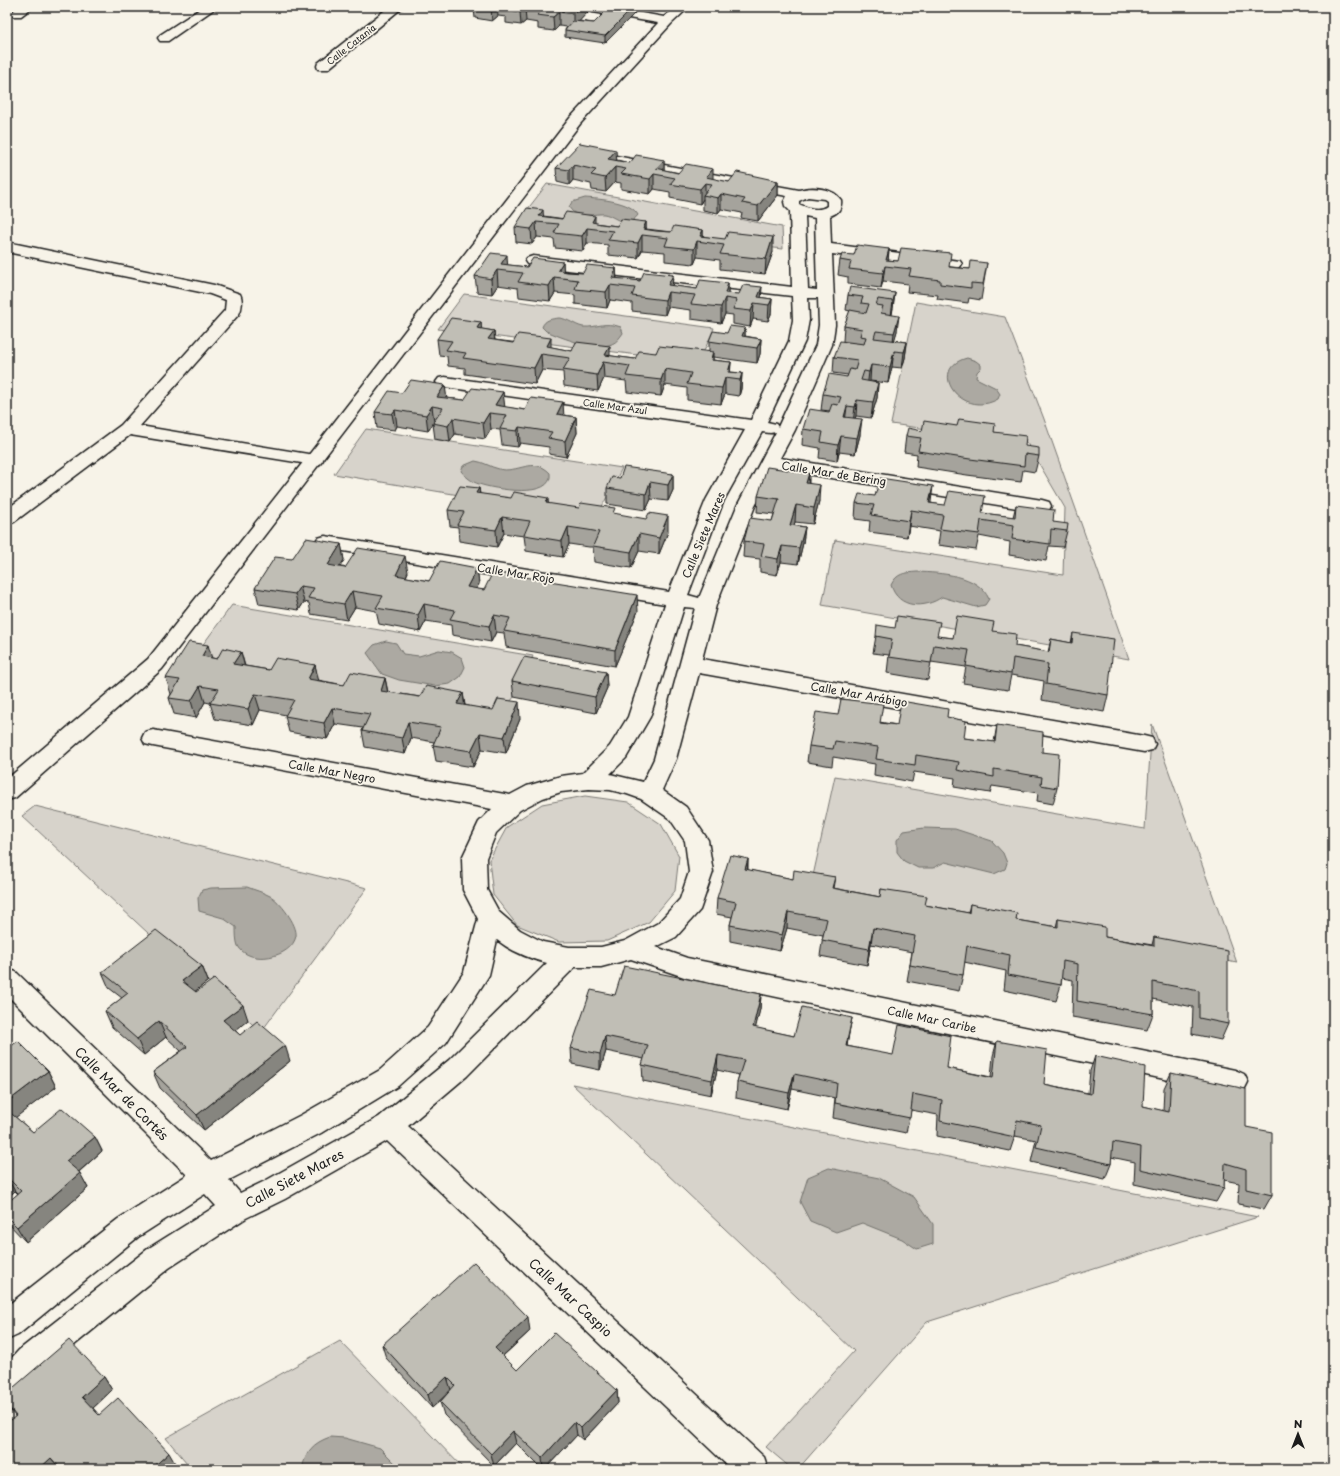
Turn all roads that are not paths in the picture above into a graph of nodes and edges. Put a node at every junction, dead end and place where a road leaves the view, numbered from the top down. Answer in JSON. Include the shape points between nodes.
{"nodes":[{"id":1,"x":211,"y":7,"type":"edge"},
{"id":2,"x":397,"y":7,"type":"edge"},
{"id":3,"x":587,"y":7,"type":"edge"},
{"id":4,"x":673,"y":11,"type":"edge"},
{"id":5,"x":164,"y":38,"type":"dead end"},
{"id":6,"x":323,"y":66,"type":"dead end"},
{"id":7,"x":589,"y":155,"type":"edge"},
{"id":8,"x":798,"y":202,"type":"junction"},
{"id":9,"x":822,"y":213,"type":"junction"},
{"id":10,"x":7,"y":247,"type":"edge"},
{"id":11,"x":823,"y":248,"type":"junction"},
{"id":12,"x":532,"y":261,"type":"edge"},
{"id":13,"x":954,"y":264,"type":"dead end"},
{"id":14,"x":799,"y":292,"type":"junction"},
{"id":15,"x":825,"y":296,"type":"junction"},
{"id":16,"x":445,"y":382,"type":"dead end"},
{"id":17,"x":757,"y":426,"type":"junction"},
{"id":18,"x":128,"y":429,"type":"junction"},
{"id":19,"x":786,"y":430,"type":"junction"},
{"id":20,"x":314,"y":460,"type":"junction"},
{"id":21,"x":768,"y":462,"type":"junction"},
{"id":22,"x":1042,"y":506,"type":"dead end"},
{"id":23,"x":7,"y":518,"type":"edge"},
{"id":24,"x":325,"y":542,"type":"edge"},
{"id":25,"x":676,"y":600,"type":"junction"},
{"id":26,"x":706,"y":605,"type":"junction"},
{"id":27,"x":691,"y":664,"type":"junction"},
{"id":28,"x":153,"y":738,"type":"dead end"},
{"id":29,"x":1144,"y":744,"type":"dead end"},
{"id":30,"x":589,"y":781,"type":"junction"},
{"id":31,"x":7,"y":792,"type":"edge"},
{"id":32,"x":649,"y":793,"type":"junction"},
{"id":33,"x":512,"y":804,"type":"junction"},
{"id":34,"x":490,"y":919,"type":"junction"},
{"id":35,"x":631,"y":949,"type":"junction"},
{"id":36,"x":569,"y":957,"type":"junction"},
{"id":37,"x":7,"y":979,"type":"edge"},
{"id":38,"x":1235,"y":1082,"type":"dead end"},
{"id":39,"x":389,"y":1126,"type":"junction"},
{"id":40,"x":208,"y":1177,"type":"junction"},
{"id":41,"x":236,"y":1209,"type":"junction"},
{"id":42,"x":7,"y":1325,"type":"edge"},
{"id":43,"x":7,"y":1385,"type":"edge"},
{"id":44,"x":752,"y":1468,"type":"edge"}],
"edges":[{"from":1,"to":5,"type":"street"},
{"from":2,"to":6,"type":"street","name":"Calle Catania"},
{"from":3,"to":4,"type":"street"},
{"from":4,"to":20,"type":"street","via":[[575,120]]},
{"from":7,"to":8,"type":"street"},
{"from":8,"to":9,"type":"street","via":[[812,214]]},
{"from":8,"to":9,"type":"street","via":[[808,192],[828,195],[835,204],[833,208]]},
{"from":8,"to":14,"type":"street","name":"Calle Siete Mares"},
{"from":9,"to":11,"type":"street"},
{"from":10,"to":18,"type":"street","via":[[214,290],[234,297],[234,311]]},
{"from":11,"to":13,"type":"street"},
{"from":11,"to":15,"type":"street"},
{"from":12,"to":14,"type":"street"},
{"from":14,"to":15,"type":"street"},
{"from":14,"to":17,"type":"street","name":"Calle Siete Mares","via":[[801,320],[797,341]]},
{"from":15,"to":19,"type":"street","via":[[824,345]]},
{"from":16,"to":17,"type":"street","name":"Calle Mar Azul"},
{"from":17,"to":19,"type":"street","name":"Calle Mar Azul"},
{"from":17,"to":25,"type":"street","name":"Calle Siete Mares","via":[[715,500]]},
{"from":18,"to":20,"type":"street"},
{"from":18,"to":23,"type":"street"},
{"from":19,"to":21,"type":"street"},
{"from":20,"to":31,"type":"street","via":[[155,664]]},
{"from":21,"to":22,"type":"street","name":"Calle Mar de Bering"},
{"from":21,"to":26,"type":"street","via":[[746,506]]},
{"from":24,"to":25,"type":"street","name":"Calle Mar Rojo"},
{"from":25,"to":26,"type":"street","name":"Calle Mar Rojo"},
{"from":25,"to":30,"type":"street","name":"Calle Siete Mares","via":[[639,717],[618,752]]},
{"from":26,"to":27,"type":"street"},
{"from":27,"to":29,"type":"street","name":"Calle Mar Arábigo"},
{"from":27,"to":32,"type":"street","via":[[665,759]]},
{"from":28,"to":33,"type":"street","name":"Calle Mar Negro"},
{"from":30,"to":32,"type":"street","via":[[630,786]]},
{"from":30,"to":33,"type":"street","via":[[561,784],[535,792]]},
{"from":32,"to":35,"type":"street","via":[[678,813],[696,840],[701,872],[691,903],[672,925]]},
{"from":33,"to":34,"type":"street","via":[[487,828],[474,858],[475,890]]},
{"from":34,"to":36,"type":"street","via":[[511,937],[538,951]]},
{"from":34,"to":40,"type":"street","via":[[476,975],[437,1035],[389,1078],[311,1124]]},
{"from":35,"to":36,"type":"street","via":[[601,957]]},
{"from":35,"to":38,"type":"street","name":"Calle Mar Caribe","via":[[687,968]]},
{"from":36,"to":39,"type":"street","name":"Calle Siete Mares","via":[[458,1068]]},
{"from":37,"to":40,"type":"street","name":"Calle Mar de Cortés"},
{"from":39,"to":41,"type":"street","name":"Calle Siete Mares"},
{"from":39,"to":44,"type":"street","name":"Calle Mar Caspio"},
{"from":40,"to":41,"type":"street","name":"Calle Mar de Cortés"},
{"from":40,"to":42,"type":"street","via":[[128,1228]]},
{"from":41,"to":43,"type":"street","name":"Calle Siete Mares","via":[[159,1258],[30,1361]]}]}
